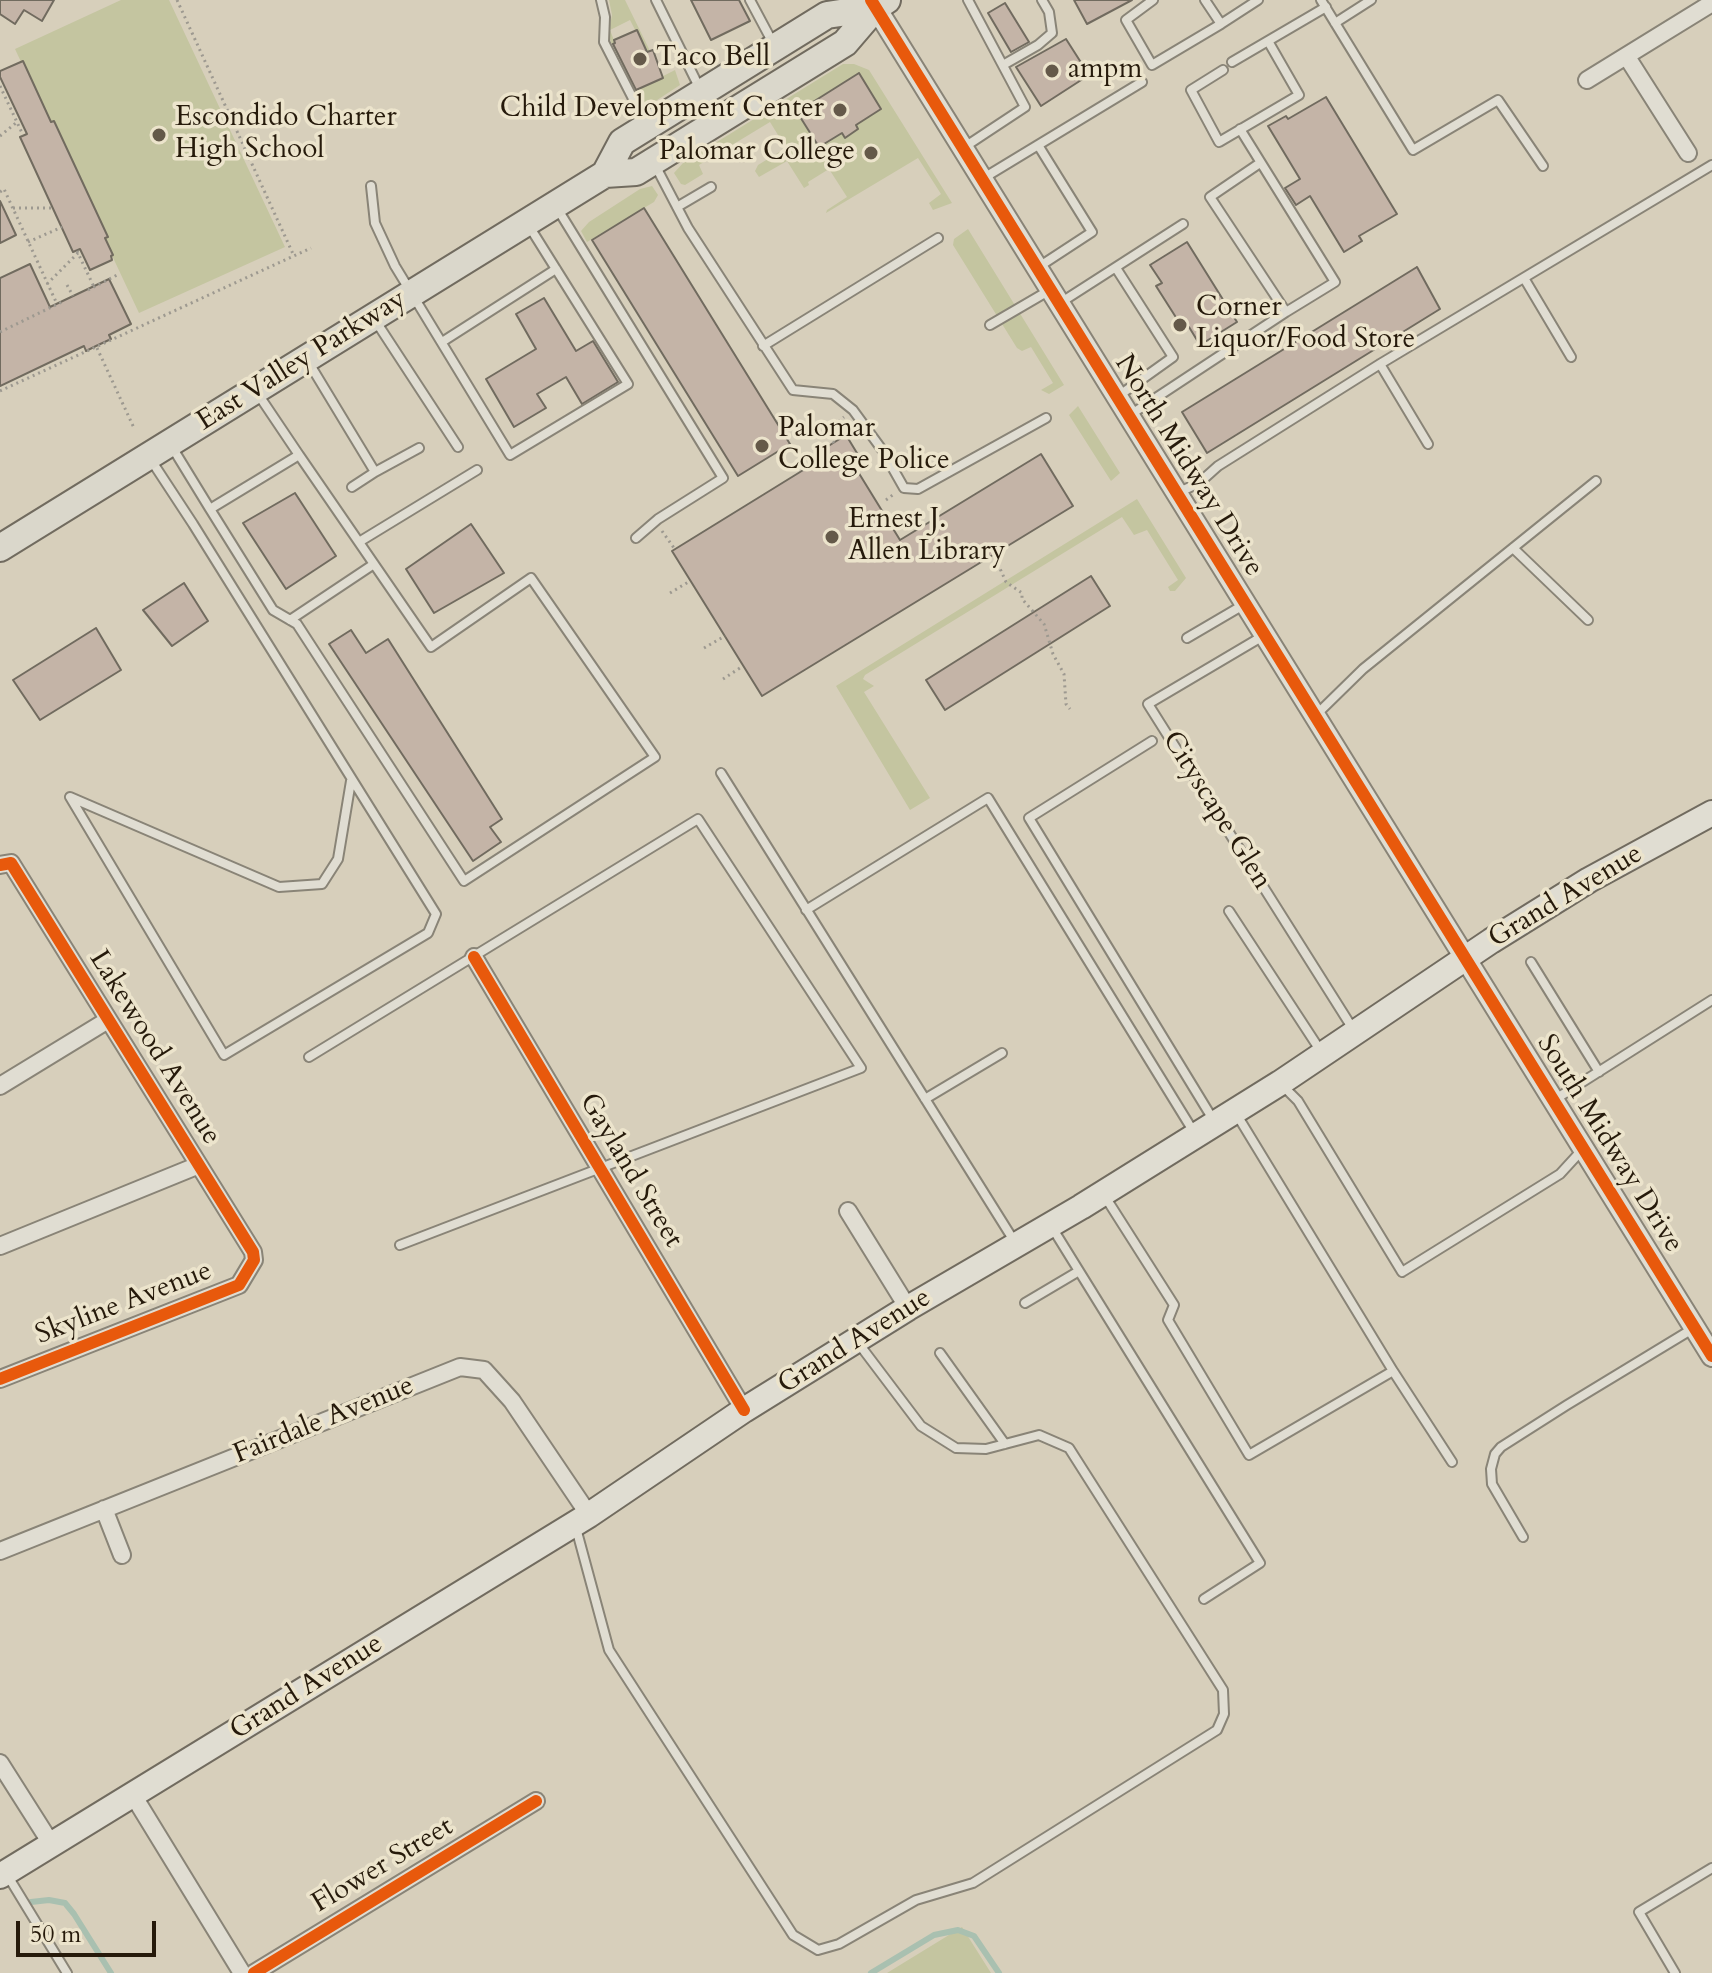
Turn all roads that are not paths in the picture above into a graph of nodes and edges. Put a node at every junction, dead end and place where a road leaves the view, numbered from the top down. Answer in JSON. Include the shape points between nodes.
{"nodes":[{"id":1,"x":601,"y":0,"type":"edge"},
{"id":2,"x":656,"y":0,"type":"edge"},
{"id":3,"x":750,"y":0,"type":"edge"},
{"id":4,"x":968,"y":0,"type":"edge"},
{"id":5,"x":1042,"y":0,"type":"edge"},
{"id":6,"x":1153,"y":0,"type":"edge"},
{"id":7,"x":1205,"y":0,"type":"edge"},
{"id":8,"x":1258,"y":0,"type":"edge"},
{"id":9,"x":1371,"y":0,"type":"edge"},
{"id":10,"x":877,"y":3,"type":"edge"},
{"id":11,"x":1712,"y":3,"type":"edge"},
{"id":12,"x":1324,"y":4,"type":"edge"},
{"id":13,"x":1335,"y":23,"type":"junction"},
{"id":14,"x":1221,"y":24,"type":"junction"},
{"id":15,"x":1268,"y":41,"type":"junction"},
{"id":16,"x":776,"y":47,"type":"junction"},
{"id":17,"x":1627,"y":57,"type":"junction"},
{"id":18,"x":1232,"y":62,"type":"dead end"},
{"id":19,"x":1003,"y":65,"type":"junction"},
{"id":20,"x":1223,"y":70,"type":"dead end"},
{"id":21,"x":1587,"y":80,"type":"dead end"},
{"id":22,"x":1142,"y":82,"type":"dead end"},
{"id":23,"x":701,"y":93,"type":"junction"},
{"id":24,"x":647,"y":126,"type":"junction"},
{"id":25,"x":1240,"y":129,"type":"junction"},
{"id":26,"x":1038,"y":145,"type":"junction"},
{"id":27,"x":962,"y":148,"type":"junction"},
{"id":28,"x":1688,"y":153,"type":"dead end"},
{"id":29,"x":653,"y":162,"type":"junction"},
{"id":30,"x":1260,"y":163,"type":"junction"},
{"id":31,"x":1712,"y":165,"type":"edge"},
{"id":32,"x":1543,"y":166,"type":"dead end"},
{"id":33,"x":605,"y":174,"type":"junction"},
{"id":34,"x":981,"y":179,"type":"junction"},
{"id":35,"x":371,"y":186,"type":"dead end"},
{"id":36,"x":711,"y":187,"type":"dead end"},
{"id":37,"x":555,"y":204,"type":"junction"},
{"id":38,"x":677,"y":207,"type":"junction"},
{"id":39,"x":526,"y":222,"type":"junction"},
{"id":40,"x":1183,"y":224,"type":"dead end"},
{"id":41,"x":938,"y":238,"type":"dead end"},
{"id":42,"x":1037,"y":268,"type":"junction"},
{"id":43,"x":1116,"y":268,"type":"junction"},
{"id":44,"x":556,"y":269,"type":"junction"},
{"id":45,"x":1524,"y":278,"type":"junction"},
{"id":46,"x":411,"y":294,"type":"junction"},
{"id":47,"x":1055,"y":297,"type":"junction"},
{"id":48,"x":1286,"y":312,"type":"junction"},
{"id":49,"x":373,"y":317,"type":"junction"},
{"id":50,"x":990,"y":325,"type":"dead end"},
{"id":51,"x":442,"y":342,"type":"junction"},
{"id":52,"x":763,"y":346,"type":"junction"},
{"id":53,"x":1571,"y":357,"type":"dead end"},
{"id":54,"x":306,"y":359,"type":"junction"},
{"id":55,"x":1380,"y":364,"type":"junction"},
{"id":56,"x":255,"y":390,"type":"junction"},
{"id":57,"x":1117,"y":397,"type":"junction"},
{"id":58,"x":1129,"y":416,"type":"junction"},
{"id":59,"x":1046,"y":418,"type":"dead end"},
{"id":60,"x":1428,"y":444,"type":"dead end"},
{"id":61,"x":458,"y":447,"type":"dead end"},
{"id":62,"x":419,"y":448,"type":"dead end"},
{"id":63,"x":158,"y":450,"type":"junction"},
{"id":64,"x":299,"y":455,"type":"junction"},
{"id":65,"x":477,"y":470,"type":"dead end"},
{"id":66,"x":375,"y":472,"type":"junction"},
{"id":67,"x":1596,"y":481,"type":"dead end"},
{"id":68,"x":352,"y":487,"type":"dead end"},
{"id":69,"x":1176,"y":494,"type":"junction"},
{"id":70,"x":210,"y":509,"type":"junction"},
{"id":71,"x":636,"y":538,"type":"dead end"},
{"id":72,"x":359,"y":542,"type":"junction"},
{"id":73,"x":0,"y":548,"type":"edge"},
{"id":74,"x":1513,"y":548,"type":"junction"},
{"id":75,"x":374,"y":564,"type":"junction"},
{"id":76,"x":1246,"y":604,"type":"junction"},
{"id":77,"x":290,"y":620,"type":"junction"},
{"id":78,"x":1588,"y":620,"type":"dead end"},
{"id":79,"x":1265,"y":635,"type":"junction"},
{"id":80,"x":1187,"y":638,"type":"dead end"},
{"id":81,"x":1315,"y":715,"type":"junction"},
{"id":82,"x":1152,"y":741,"type":"dead end"},
{"id":83,"x":721,"y":773,"type":"dead end"},
{"id":84,"x":351,"y":781,"type":"junction"},
{"id":85,"x":1712,"y":813,"type":"edge"},
{"id":86,"x":5,"y":864,"type":"edge"},
{"id":87,"x":806,"y":910,"type":"junction"},
{"id":88,"x":1229,"y":911,"type":"dead end"},
{"id":89,"x":1466,"y":956,"type":"junction"},
{"id":90,"x":474,"y":957,"type":"junction"},
{"id":91,"x":1531,"y":962,"type":"dead end"},
{"id":92,"x":1712,"y":1000,"type":"edge"},
{"id":93,"x":108,"y":1020,"type":"junction"},
{"id":94,"x":1356,"y":1033,"type":"junction"},
{"id":95,"x":1002,"y":1053,"type":"dead end"},
{"id":96,"x":1322,"y":1054,"type":"junction"},
{"id":97,"x":309,"y":1057,"type":"dead end"},
{"id":98,"x":1599,"y":1072,"type":"junction"},
{"id":99,"x":1280,"y":1083,"type":"junction"},
{"id":100,"x":0,"y":1086,"type":"edge"},
{"id":101,"x":925,"y":1099,"type":"junction"},
{"id":102,"x":1553,"y":1101,"type":"junction"},
{"id":103,"x":1215,"y":1123,"type":"junction"},
{"id":104,"x":1583,"y":1149,"type":"junction"},
{"id":105,"x":199,"y":1165,"type":"junction"},
{"id":106,"x":602,"y":1168,"type":"junction"},
{"id":107,"x":1102,"y":1192,"type":"junction"},
{"id":108,"x":848,"y":1211,"type":"dead end"},
{"id":109,"x":1050,"y":1225,"type":"junction"},
{"id":110,"x":400,"y":1245,"type":"dead end"},
{"id":111,"x":1016,"y":1245,"type":"junction"},
{"id":112,"x":0,"y":1246,"type":"edge"},
{"id":113,"x":254,"y":1260,"type":"joint"},
{"id":114,"x":1079,"y":1271,"type":"junction"},
{"id":115,"x":1025,"y":1303,"type":"dead end"},
{"id":116,"x":908,"y":1308,"type":"junction"},
{"id":117,"x":1694,"y":1328,"type":"junction"},
{"id":118,"x":857,"y":1341,"type":"junction"},
{"id":119,"x":940,"y":1353,"type":"dead end"},
{"id":120,"x":1712,"y":1356,"type":"edge"},
{"id":121,"x":1393,"y":1371,"type":"junction"},
{"id":122,"x":0,"y":1379,"type":"edge"},
{"id":123,"x":744,"y":1410,"type":"junction"},
{"id":124,"x":1005,"y":1444,"type":"junction"},
{"id":125,"x":1452,"y":1462,"type":"dead end"},
{"id":126,"x":104,"y":1509,"type":"junction"},
{"id":127,"x":582,"y":1519,"type":"junction"},
{"id":128,"x":1523,"y":1537,"type":"dead end"},
{"id":129,"x":0,"y":1551,"type":"edge"},
{"id":130,"x":122,"y":1555,"type":"dead end"},
{"id":131,"x":1204,"y":1599,"type":"dead end"},
{"id":132,"x":0,"y":1763,"type":"edge"},
{"id":133,"x":133,"y":1795,"type":"junction"},
{"id":134,"x":536,"y":1801,"type":"dead end"},
{"id":135,"x":52,"y":1845,"type":"junction"},
{"id":136,"x":1712,"y":1868,"type":"edge"},
{"id":137,"x":3,"y":1874,"type":"edge"},
{"id":138,"x":67,"y":1973,"type":"edge"},
{"id":139,"x":242,"y":1973,"type":"edge"},
{"id":140,"x":254,"y":1973,"type":"edge"},
{"id":141,"x":1675,"y":1973,"type":"edge"}],
"edges":[{"from":1,"to":24,"type":"lane","via":[[604,42]]},
{"from":2,"to":23,"type":"lane"},
{"from":3,"to":16,"type":"lane"},
{"from":4,"to":19,"type":"lane"},
{"from":5,"to":19,"type":"lane","via":[[1052,33]]},
{"from":6,"to":14,"type":"lane","via":[[1126,20],[1152,65]]},
{"from":7,"to":14,"type":"lane"},
{"from":8,"to":14,"type":"lane"},
{"from":9,"to":13,"type":"lane"},
{"from":10,"to":16,"type":"main road","name":"East Valley Parkway","via":[[827,15]]},
{"from":10,"to":27,"type":"street","name":"North Midway Drive"},
{"from":10,"to":29,"type":"main road","name":"East Valley Parkway","via":[[845,43]]},
{"from":11,"to":17,"type":"street"},
{"from":12,"to":13,"type":"lane"},
{"from":12,"to":15,"type":"lane"},
{"from":13,"to":32,"type":"lane","via":[[1413,150],[1498,100]]},
{"from":15,"to":18,"type":"lane"},
{"from":15,"to":25,"type":"lane","via":[[1299,95]]},
{"from":16,"to":23,"type":"main road","name":"East Valley Parkway"},
{"from":17,"to":21,"type":"street"},
{"from":17,"to":28,"type":"street"},
{"from":19,"to":27,"type":"lane","via":[[1025,107]]},
{"from":20,"to":25,"type":"lane","via":[[1191,90],[1219,142]]},
{"from":22,"to":26,"type":"lane"},
{"from":23,"to":24,"type":"main road","name":"East Valley Parkway"},
{"from":24,"to":33,"type":"main road","name":"East Valley Parkway","via":[[622,142]]},
{"from":25,"to":30,"type":"lane"},
{"from":26,"to":34,"type":"lane"},
{"from":26,"to":42,"type":"lane","via":[[1092,232]]},
{"from":27,"to":34,"type":"street","name":"North Midway Drive"},
{"from":29,"to":33,"type":"main road","name":"East Valley Parkway","via":[[636,172]]},
{"from":29,"to":38,"type":"lane"},
{"from":30,"to":48,"type":"lane","via":[[1335,282]]},
{"from":30,"to":48,"type":"lane","via":[[1210,197]]},
{"from":31,"to":45,"type":"lane"},
{"from":33,"to":37,"type":"main road","name":"East Valley Parkway"},
{"from":34,"to":42,"type":"street","name":"North Midway Drive"},
{"from":35,"to":46,"type":"lane","via":[[375,223]]},
{"from":36,"to":38,"type":"lane"},
{"from":37,"to":39,"type":"main road","name":"East Valley Parkway"},
{"from":37,"to":71,"type":"lane","via":[[723,478]]},
{"from":38,"to":52,"type":"lane"},
{"from":39,"to":44,"type":"lane"},
{"from":39,"to":46,"type":"main road","name":"East Valley Parkway"},
{"from":40,"to":43,"type":"lane"},
{"from":41,"to":52,"type":"lane"},
{"from":42,"to":47,"type":"street","name":"North Midway Drive"},
{"from":43,"to":47,"type":"lane"},
{"from":43,"to":57,"type":"lane","via":[[1173,357]]},
{"from":44,"to":51,"type":"lane"},
{"from":44,"to":51,"type":"lane","via":[[628,384],[510,455]]},
{"from":45,"to":53,"type":"lane"},
{"from":45,"to":55,"type":"lane"},
{"from":46,"to":49,"type":"main road","name":"East Valley Parkway"},
{"from":46,"to":51,"type":"lane"},
{"from":47,"to":50,"type":"lane"},
{"from":47,"to":57,"type":"street","name":"North Midway Drive"},
{"from":48,"to":58,"type":"lane"},
{"from":49,"to":54,"type":"main road","name":"East Valley Parkway"},
{"from":49,"to":61,"type":"lane"},
{"from":52,"to":59,"type":"lane","via":[[793,390],[833,394],[853,410],[904,488],[918,489]]},
{"from":54,"to":56,"type":"main road","name":"East Valley Parkway"},
{"from":54,"to":66,"type":"lane"},
{"from":55,"to":60,"type":"lane"},
{"from":55,"to":69,"type":"lane"},
{"from":56,"to":63,"type":"main road","name":"East Valley Parkway"},
{"from":56,"to":64,"type":"lane"},
{"from":57,"to":58,"type":"street","name":"North Midway Drive"},
{"from":58,"to":69,"type":"street","name":"North Midway Drive"},
{"from":62,"to":66,"type":"lane"},
{"from":63,"to":70,"type":"lane"},
{"from":63,"to":73,"type":"main road","name":"East Valley Parkway"},
{"from":63,"to":84,"type":"lane","via":[[193,524]]},
{"from":64,"to":70,"type":"lane"},
{"from":64,"to":72,"type":"lane"},
{"from":65,"to":72,"type":"lane"},
{"from":66,"to":68,"type":"lane"},
{"from":67,"to":74,"type":"lane"},
{"from":69,"to":76,"type":"street","name":"North Midway Drive"},
{"from":70,"to":77,"type":"lane","via":[[273,610]]},
{"from":72,"to":75,"type":"lane"},
{"from":74,"to":78,"type":"lane"},
{"from":74,"to":81,"type":"lane","via":[[1363,669]]},
{"from":75,"to":77,"type":"lane"},
{"from":75,"to":77,"type":"lane","via":[[431,647],[531,578],[655,757],[464,881]]},
{"from":76,"to":79,"type":"street","name":"North Midway Drive"},
{"from":76,"to":80,"type":"lane"},
{"from":79,"to":81,"type":"street","name":"North Midway Drive"},
{"from":79,"to":94,"type":"lane","name":"Cityscape Glen","via":[[1148,704]]},
{"from":81,"to":89,"type":"street","name":"North Midway Drive"},
{"from":82,"to":103,"type":"lane","via":[[1029,818]]},
{"from":83,"to":87,"type":"lane"},
{"from":84,"to":84,"type":"lane","via":[[436,914],[428,933],[224,1055],[70,797],[279,887],[322,884],[338,859]]},
{"from":85,"to":89,"type":"main road","name":"Grand Avenue"},
{"from":86,"to":93,"type":"street","name":"Lakewood Avenue"},
{"from":87,"to":101,"type":"lane"},
{"from":87,"to":103,"type":"lane","via":[[988,798]]},
{"from":88,"to":96,"type":"lane"},
{"from":89,"to":94,"type":"main road","name":"Grand Avenue"},
{"from":89,"to":102,"type":"street","name":"South Midway Drive"},
{"from":90,"to":97,"type":"lane"},
{"from":90,"to":106,"type":"street","name":"Gayland Street"},
{"from":90,"to":106,"type":"lane","via":[[698,819],[861,1068]]},
{"from":91,"to":98,"type":"lane"},
{"from":92,"to":98,"type":"lane"},
{"from":93,"to":100,"type":"street"},
{"from":93,"to":105,"type":"street","name":"Lakewood Avenue"},
{"from":94,"to":96,"type":"main road","name":"Grand Avenue"},
{"from":95,"to":101,"type":"lane"},
{"from":96,"to":99,"type":"main road","name":"Grand Avenue"},
{"from":98,"to":102,"type":"lane"},
{"from":99,"to":103,"type":"main road","name":"Grand Avenue"},
{"from":99,"to":104,"type":"lane","via":[[1298,1101],[1402,1272],[1560,1174]]},
{"from":101,"to":111,"type":"lane"},
{"from":102,"to":104,"type":"street","name":"South Midway Drive"},
{"from":103,"to":107,"type":"main road","name":"Grand Avenue"},
{"from":103,"to":121,"type":"lane"},
{"from":104,"to":117,"type":"street","name":"South Midway Drive"},
{"from":105,"to":112,"type":"street"},
{"from":105,"to":113,"type":"street","name":"Lakewood Avenue"},
{"from":106,"to":110,"type":"lane"},
{"from":106,"to":123,"type":"street","name":"Gayland Street"},
{"from":107,"to":109,"type":"main road","name":"Grand Avenue"},
{"from":107,"to":121,"type":"lane","via":[[1174,1305],[1168,1320],[1249,1455]]},
{"from":108,"to":116,"type":"street"},
{"from":109,"to":111,"type":"main road","name":"Grand Avenue"},
{"from":109,"to":114,"type":"lane"},
{"from":111,"to":116,"type":"main road","name":"Grand Avenue"},
{"from":113,"to":122,"type":"street","name":"Skyline Avenue","via":[[239,1285]]},
{"from":114,"to":115,"type":"lane"},
{"from":114,"to":131,"type":"lane","via":[[1260,1563]]},
{"from":116,"to":118,"type":"main road","name":"Grand Avenue"},
{"from":117,"to":120,"type":"street","name":"South Midway Drive"},
{"from":117,"to":128,"type":"lane","via":[[1495,1454],[1492,1484]]},
{"from":118,"to":123,"type":"main road","name":"Grand Avenue"},
{"from":118,"to":124,"type":"lane","via":[[921,1426],[956,1448]]},
{"from":119,"to":124,"type":"lane"},
{"from":121,"to":125,"type":"lane"},
{"from":123,"to":127,"type":"main road","name":"Grand Avenue"},
{"from":124,"to":127,"type":"lane","via":[[1039,1435],[1069,1448],[1223,1690],[1224,1714],[1217,1730],[973,1883],[916,1900],[839,1944],[818,1950],[793,1935],[609,1650]]},
{"from":126,"to":127,"type":"street","name":"Fairdale Avenue","via":[[460,1367],[484,1370],[512,1401]]},
{"from":126,"to":129,"type":"street","name":"Fairdale Avenue"},
{"from":126,"to":130,"type":"street"},
{"from":127,"to":133,"type":"main road","name":"Grand Avenue"},
{"from":132,"to":135,"type":"street"},
{"from":133,"to":135,"type":"main road","name":"Grand Avenue"},
{"from":133,"to":139,"type":"street"},
{"from":134,"to":140,"type":"street","name":"Flower Street"},
{"from":135,"to":137,"type":"main road","name":"Grand Avenue"},
{"from":136,"to":141,"type":"lane","via":[[1639,1912]]},
{"from":137,"to":138,"type":"lane"}]}
